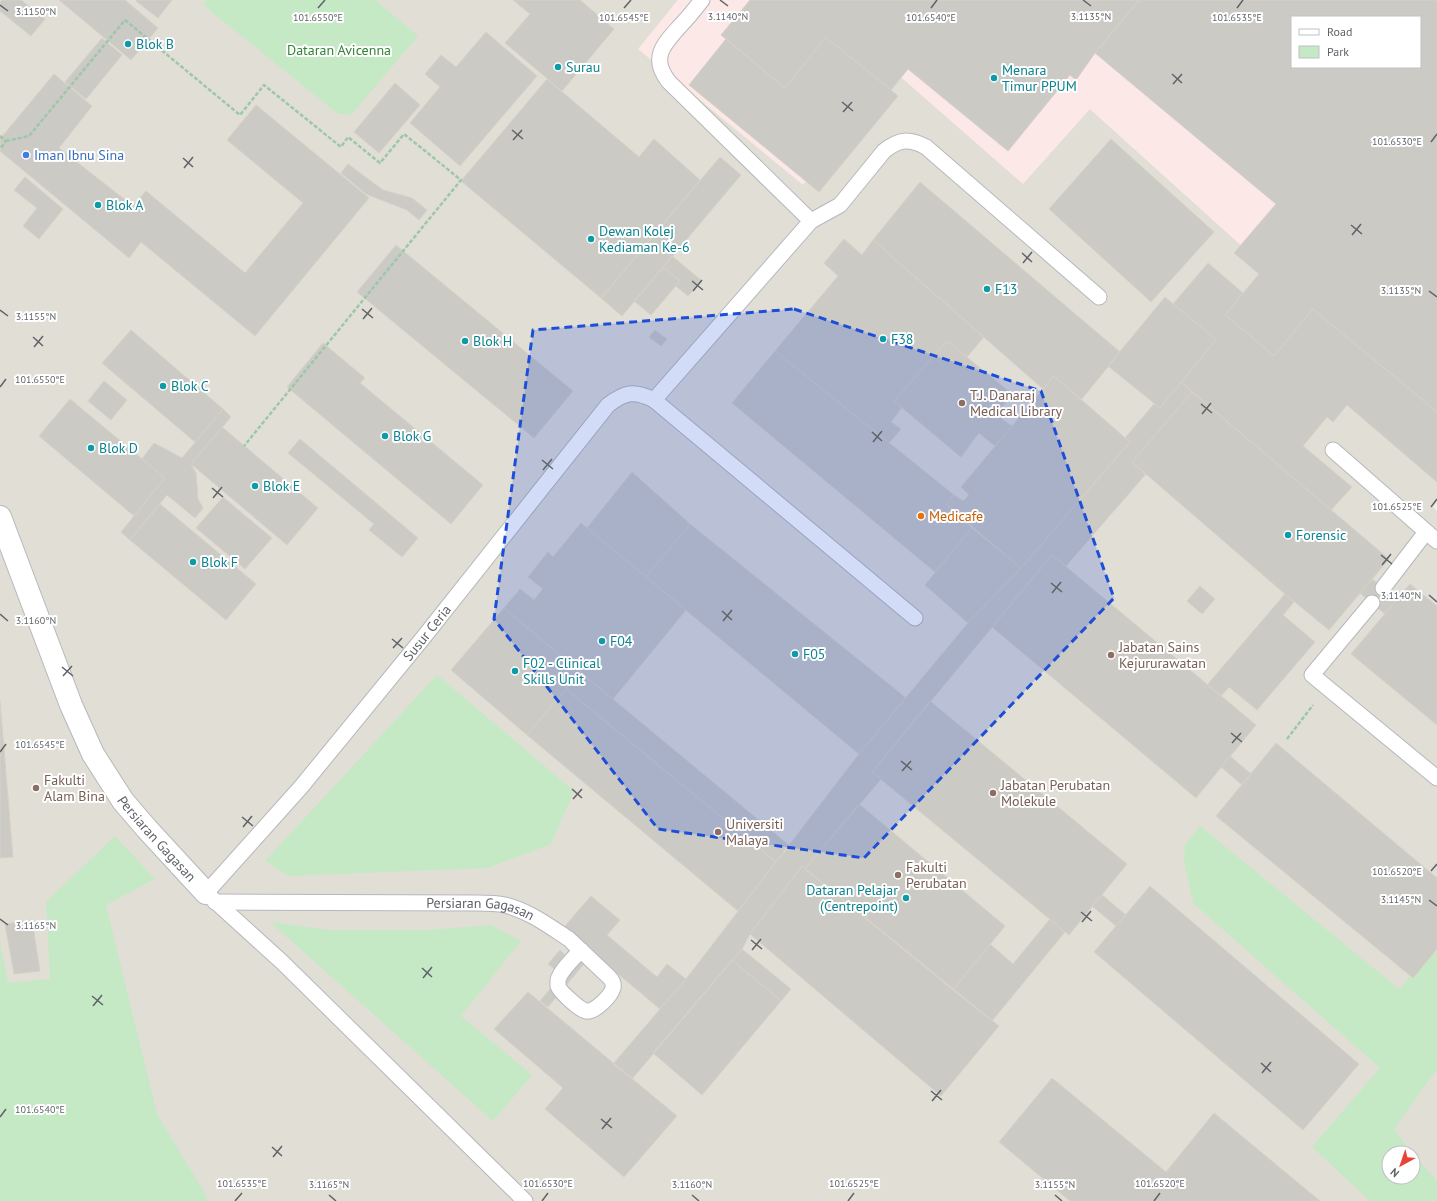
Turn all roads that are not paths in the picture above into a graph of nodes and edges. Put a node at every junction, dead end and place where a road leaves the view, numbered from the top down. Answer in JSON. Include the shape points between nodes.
{"nodes":[{"id":1,"x":702,"y":0,"type":"edge"},
{"id":2,"x":811,"y":221,"type":"junction"},
{"id":3,"x":1099,"y":297,"type":"dead end"},
{"id":4,"x":654,"y":400,"type":"junction"},
{"id":5,"x":1333,"y":450,"type":"dead end"},
{"id":6,"x":0,"y":517,"type":"edge"},
{"id":7,"x":1432,"y":536,"type":"edge"},
{"id":8,"x":1383,"y":588,"type":"dead end"},
{"id":9,"x":1372,"y":603,"type":"dead end"},
{"id":10,"x":915,"y":618,"type":"dead end"},
{"id":11,"x":1437,"y":778,"type":"edge"},
{"id":12,"x":210,"y":898,"type":"junction"},
{"id":13,"x":574,"y":944,"type":"dead end"},
{"id":14,"x":525,"y":1201,"type":"edge"}],
"edges":[{"from":1,"to":2,"type":"lane","via":[[665,42],[659,62],[662,73]]},
{"from":2,"to":3,"type":"lane","via":[[840,205],[884,151],[893,144],[904,141],[916,142],[926,147]]},
{"from":2,"to":4,"type":"lane"},
{"from":4,"to":10,"type":"lane","name":"Susur Ceria"},
{"from":4,"to":12,"type":"lane","name":"Susur Ceria","via":[[642,394],[625,394],[608,406],[423,638]]},
{"from":5,"to":7,"type":"lane"},
{"from":6,"to":12,"type":"street","name":"Persiaran Gagasan","via":[[71,705],[93,754],[123,800]]},
{"from":7,"to":8,"type":"lane"},
{"from":9,"to":11,"type":"lane","via":[[1312,675]]},
{"from":12,"to":13,"type":"lane","name":"Persiaran Gagasan","via":[[504,905],[539,919]]},
{"from":12,"to":14,"type":"lane","via":[[282,962]]}]}
